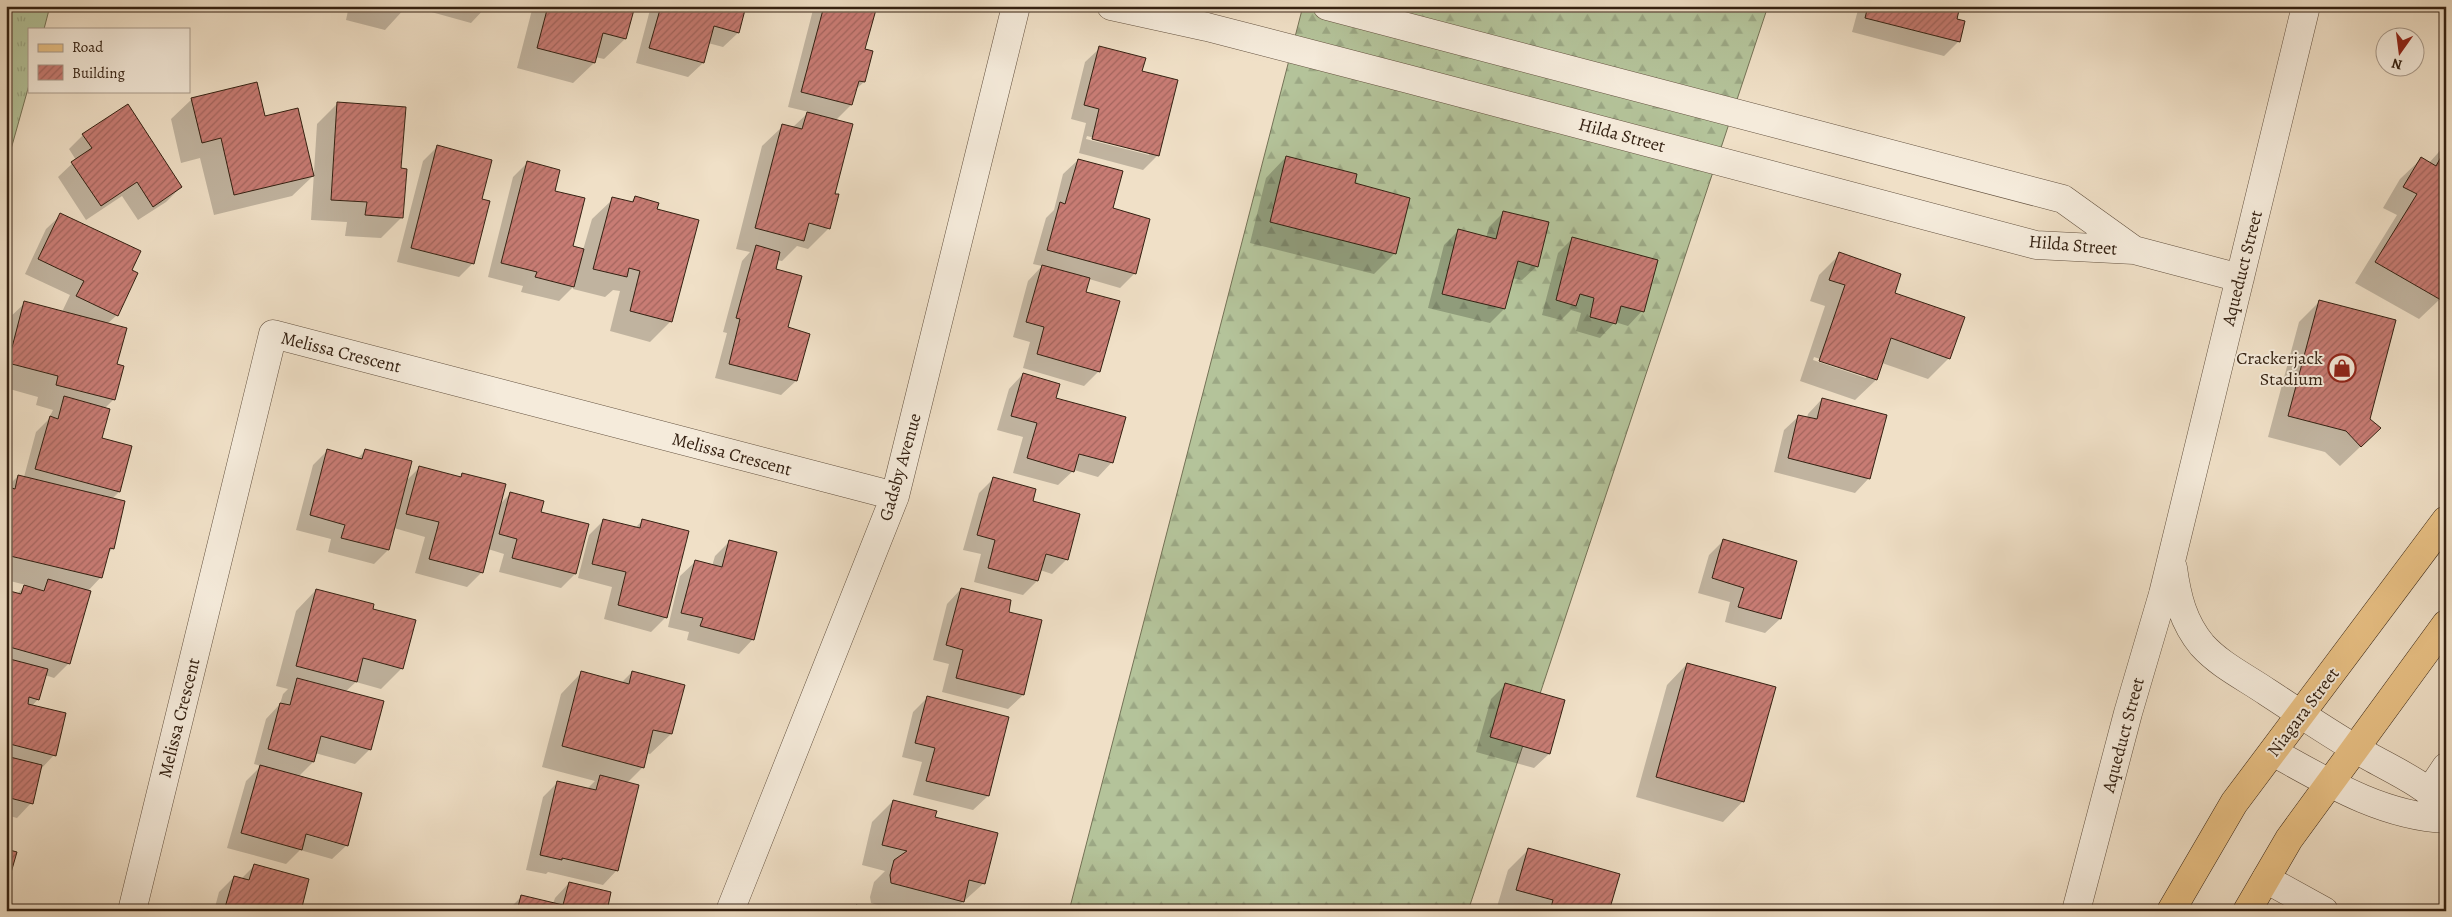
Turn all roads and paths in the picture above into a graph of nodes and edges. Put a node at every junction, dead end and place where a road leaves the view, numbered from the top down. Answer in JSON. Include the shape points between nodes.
{"nodes":[{"id":1,"x":1016,"y":6,"type":"edge"},
{"id":2,"x":1111,"y":6,"type":"edge"},
{"id":3,"x":1327,"y":6,"type":"edge"},
{"id":4,"x":2306,"y":6,"type":"edge"},
{"id":5,"x":2134,"y":250,"type":"junction"},
{"id":6,"x":2240,"y":278,"type":"junction"},
{"id":7,"x":895,"y":496,"type":"junction"},
{"id":8,"x":2446,"y":520,"type":"edge"},
{"id":9,"x":2171,"y":559,"type":"junction"},
{"id":10,"x":2446,"y":624,"type":"edge"},
{"id":11,"x":2300,"y":715,"type":"junction"},
{"id":12,"x":2355,"y":749,"type":"junction"},
{"id":13,"x":2273,"y":752,"type":"junction"},
{"id":14,"x":2446,"y":767,"type":"edge"},
{"id":15,"x":2330,"y":784,"type":"junction"},
{"id":16,"x":2438,"y":799,"type":"edge"},
{"id":17,"x":2446,"y":819,"type":"edge"},
{"id":18,"x":2266,"y":879,"type":"junction"},
{"id":19,"x":132,"y":911,"type":"edge"},
{"id":20,"x":730,"y":911,"type":"edge"},
{"id":21,"x":2076,"y":911,"type":"edge"},
{"id":22,"x":2171,"y":911,"type":"edge"},
{"id":23,"x":2247,"y":911,"type":"edge"},
{"id":24,"x":2324,"y":911,"type":"edge"}],
"edges":[{"from":1,"to":7,"type":"street","name":"Gadsby Avenue"},
{"from":2,"to":5,"type":"street","name":"Hilda Street","via":[[1389,74],[2036,245]]},
{"from":3,"to":5,"type":"street","name":"Hilda Street","via":[[2063,199]]},
{"from":4,"to":6,"type":"street","name":"Aqueduct Street"},
{"from":5,"to":6,"type":"street","name":"Hilda Street"},
{"from":6,"to":9,"type":"street","name":"Aqueduct Street"},
{"from":7,"to":19,"type":"street","name":"Melissa Crescent","via":[[273,334]]},
{"from":7,"to":20,"type":"street","name":"Gadsby Avenue"},
{"from":8,"to":11,"type":"main road","name":"Niagara Street"},
{"from":9,"to":11,"type":"street","name":"Aqueduct Street","via":[[2179,603],[2203,645],[2221,662]]},
{"from":9,"to":21,"type":"street","name":"Aqueduct Street"},
{"from":10,"to":12,"type":"main road"},
{"from":11,"to":12,"type":"street","name":"Aqueduct Street"},
{"from":11,"to":13,"type":"main road","name":"Niagara Street"},
{"from":12,"to":15,"type":"main road"},
{"from":12,"to":16,"type":"street","name":"Aqueduct Street"},
{"from":13,"to":15,"type":"street"},
{"from":13,"to":22,"type":"main road","name":"Niagara Street","via":[[2234,803]]},
{"from":14,"to":16,"type":"street"},
{"from":15,"to":17,"type":"street","via":[[2371,803],[2430,819]]},
{"from":15,"to":18,"type":"main road","via":[[2289,839]]},
{"from":18,"to":23,"type":"main road"},
{"from":18,"to":24,"type":"street"}]}
